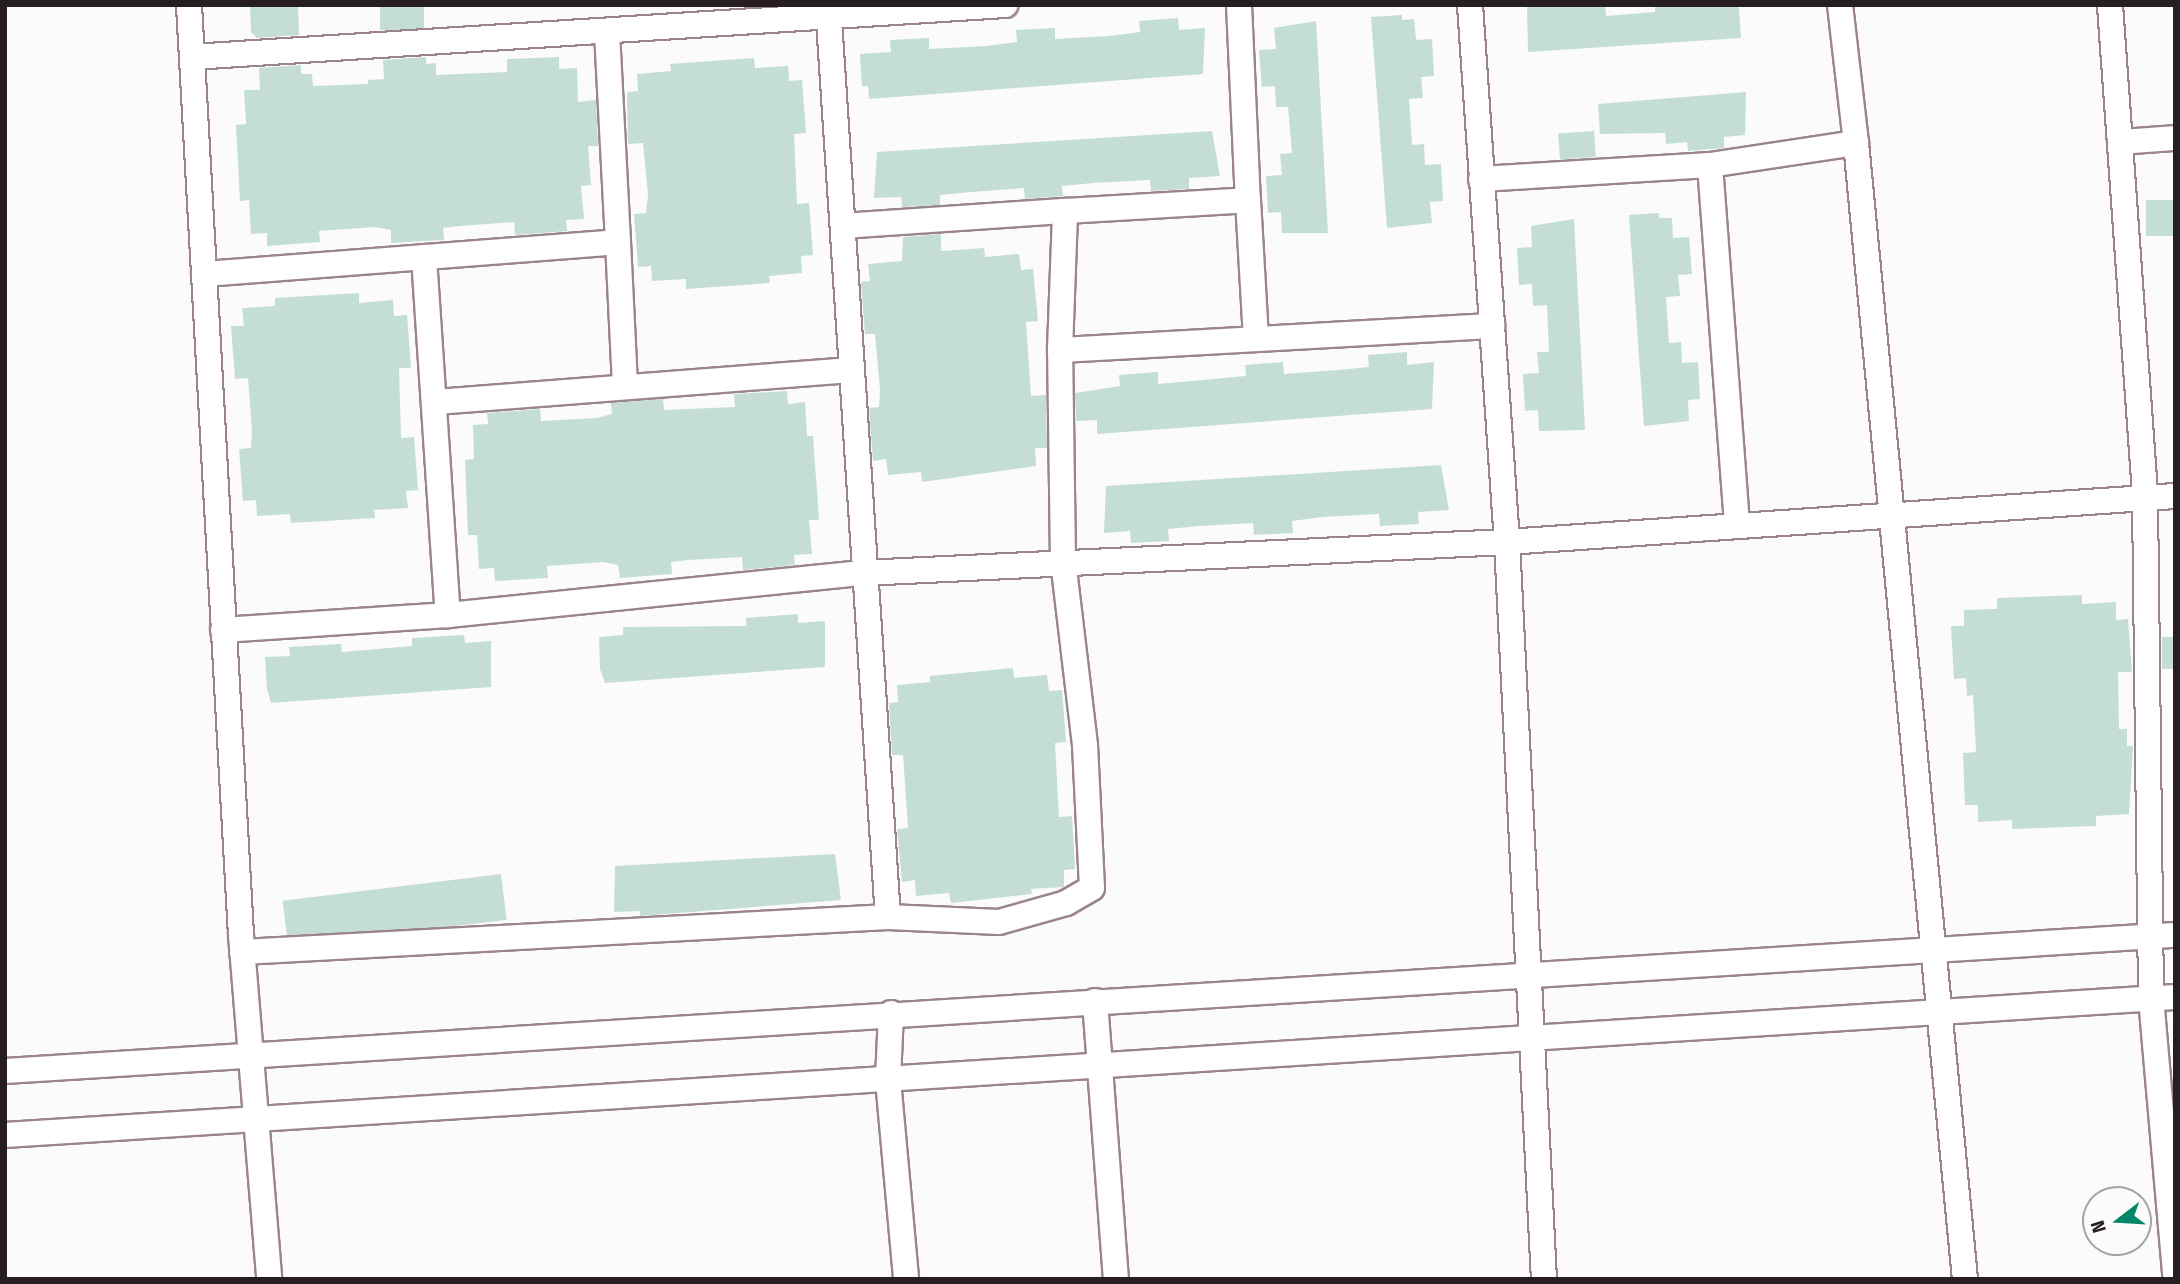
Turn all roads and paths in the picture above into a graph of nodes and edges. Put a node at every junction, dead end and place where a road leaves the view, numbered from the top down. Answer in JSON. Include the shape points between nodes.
{"nodes":[{"id":1,"x":190,"y":5,"type":"edge"},
{"id":2,"x":1005,"y":5,"type":"edge"},
{"id":3,"x":1238,"y":5,"type":"edge"},
{"id":4,"x":1470,"y":5,"type":"edge"},
{"id":5,"x":1840,"y":5,"type":"edge"},
{"id":6,"x":2110,"y":5,"type":"edge"},
{"id":7,"x":828,"y":11,"type":"edge"},
{"id":8,"x":607,"y":31,"type":"junction"},
{"id":9,"x":192,"y":57,"type":"junction"},
{"id":10,"x":2175,"y":138,"type":"edge"},
{"id":11,"x":2120,"y":142,"type":"junction"},
{"id":12,"x":1856,"y":143,"type":"junction"},
{"id":13,"x":1710,"y":165,"type":"junction"},
{"id":14,"x":1482,"y":179,"type":"junction"},
{"id":15,"x":1248,"y":200,"type":"junction"},
{"id":16,"x":1065,"y":211,"type":"junction"},
{"id":17,"x":843,"y":226,"type":"junction"},
{"id":18,"x":618,"y":242,"type":"junction"},
{"id":19,"x":424,"y":257,"type":"junction"},
{"id":20,"x":204,"y":274,"type":"junction"},
{"id":21,"x":1492,"y":326,"type":"junction"},
{"id":22,"x":1256,"y":338,"type":"junction"},
{"id":23,"x":1060,"y":350,"type":"junction"},
{"id":24,"x":849,"y":370,"type":"junction"},
{"id":25,"x":625,"y":387,"type":"junction"},
{"id":26,"x":435,"y":402,"type":"junction"},
{"id":27,"x":2175,"y":496,"type":"edge"},
{"id":28,"x":2145,"y":498,"type":"junction"},
{"id":29,"x":1894,"y":515,"type":"junction"},
{"id":30,"x":1737,"y":526,"type":"junction"},
{"id":31,"x":1507,"y":542,"type":"junction"},
{"id":32,"x":1063,"y":560,"type":"junction"},
{"id":33,"x":863,"y":573,"type":"junction"},
{"id":34,"x":448,"y":615,"type":"junction"},
{"id":35,"x":223,"y":630,"type":"junction"},
{"id":36,"x":888,"y":917,"type":"junction"},
{"id":37,"x":2162,"y":936,"type":"edge"},
{"id":38,"x":1934,"y":950,"type":"junction"},
{"id":39,"x":242,"y":952,"type":"junction"},
{"id":40,"x":1527,"y":975,"type":"junction"},
{"id":41,"x":2163,"y":998,"type":"edge"},
{"id":42,"x":1095,"y":1001,"type":"junction"},
{"id":43,"x":1940,"y":1011,"type":"junction"},
{"id":44,"x":891,"y":1013,"type":"junction"},
{"id":45,"x":1530,"y":1035,"type":"junction"},
{"id":46,"x":249,"y":1052,"type":"junction"},
{"id":47,"x":1101,"y":1065,"type":"junction"},
{"id":48,"x":5,"y":1071,"type":"edge"},
{"id":49,"x":888,"y":1080,"type":"junction"},
{"id":50,"x":254,"y":1117,"type":"junction"},
{"id":51,"x":5,"y":1135,"type":"edge"},
{"id":52,"x":2175,"y":1274,"type":"edge"},
{"id":53,"x":269,"y":1279,"type":"edge"},
{"id":54,"x":906,"y":1279,"type":"edge"},
{"id":55,"x":1116,"y":1279,"type":"edge"},
{"id":56,"x":1544,"y":1279,"type":"edge"},
{"id":57,"x":1965,"y":1279,"type":"edge"}],
"edges":[{"from":1,"to":9,"type":"street"},
{"from":2,"to":7,"type":"street"},
{"from":3,"to":15,"type":"street"},
{"from":4,"to":14,"type":"street"},
{"from":5,"to":12,"type":"street"},
{"from":6,"to":11,"type":"street"},
{"from":7,"to":8,"type":"street"},
{"from":7,"to":17,"type":"street"},
{"from":8,"to":9,"type":"street"},
{"from":8,"to":18,"type":"street"},
{"from":9,"to":20,"type":"street"},
{"from":10,"to":11,"type":"street"},
{"from":11,"to":28,"type":"street"},
{"from":12,"to":13,"type":"street"},
{"from":12,"to":29,"type":"street"},
{"from":13,"to":14,"type":"street"},
{"from":13,"to":30,"type":"street"},
{"from":14,"to":21,"type":"street"},
{"from":15,"to":16,"type":"street"},
{"from":15,"to":22,"type":"street"},
{"from":16,"to":17,"type":"street"},
{"from":16,"to":23,"type":"street"},
{"from":17,"to":24,"type":"street"},
{"from":18,"to":19,"type":"street"},
{"from":18,"to":25,"type":"street"},
{"from":19,"to":20,"type":"street"},
{"from":19,"to":26,"type":"street"},
{"from":20,"to":35,"type":"street"},
{"from":21,"to":22,"type":"street"},
{"from":21,"to":31,"type":"street"},
{"from":22,"to":23,"type":"street"},
{"from":23,"to":32,"type":"street"},
{"from":24,"to":25,"type":"street"},
{"from":24,"to":33,"type":"street"},
{"from":25,"to":26,"type":"street"},
{"from":26,"to":34,"type":"street"},
{"from":27,"to":28,"type":"street"},
{"from":28,"to":29,"type":"street"},
{"from":28,"to":37,"type":"street"},
{"from":29,"to":30,"type":"street"},
{"from":29,"to":38,"type":"street"},
{"from":30,"to":31,"type":"street"},
{"from":31,"to":32,"type":"street"},
{"from":31,"to":40,"type":"street"},
{"from":32,"to":33,"type":"street"},
{"from":32,"to":36,"type":"street","via":[[1085,744],[1092,888],[1066,903],[999,922]]},
{"from":33,"to":34,"type":"street"},
{"from":33,"to":36,"type":"street"},
{"from":34,"to":35,"type":"street"},
{"from":35,"to":39,"type":"street"},
{"from":36,"to":39,"type":"street"},
{"from":37,"to":38,"type":"street"},
{"from":37,"to":41,"type":"street"},
{"from":38,"to":40,"type":"street"},
{"from":38,"to":43,"type":"street"},
{"from":39,"to":46,"type":"street"},
{"from":40,"to":42,"type":"street"},
{"from":40,"to":45,"type":"street"},
{"from":41,"to":43,"type":"street"},
{"from":41,"to":52,"type":"street"},
{"from":42,"to":44,"type":"street"},
{"from":42,"to":47,"type":"street"},
{"from":43,"to":45,"type":"street"},
{"from":43,"to":57,"type":"street"},
{"from":44,"to":46,"type":"street"},
{"from":44,"to":49,"type":"street"},
{"from":45,"to":47,"type":"street"},
{"from":45,"to":56,"type":"street"},
{"from":46,"to":48,"type":"street"},
{"from":46,"to":50,"type":"street"},
{"from":47,"to":49,"type":"street"},
{"from":47,"to":55,"type":"street"},
{"from":49,"to":50,"type":"street"},
{"from":49,"to":54,"type":"street"},
{"from":50,"to":51,"type":"street"},
{"from":50,"to":53,"type":"street"}]}
